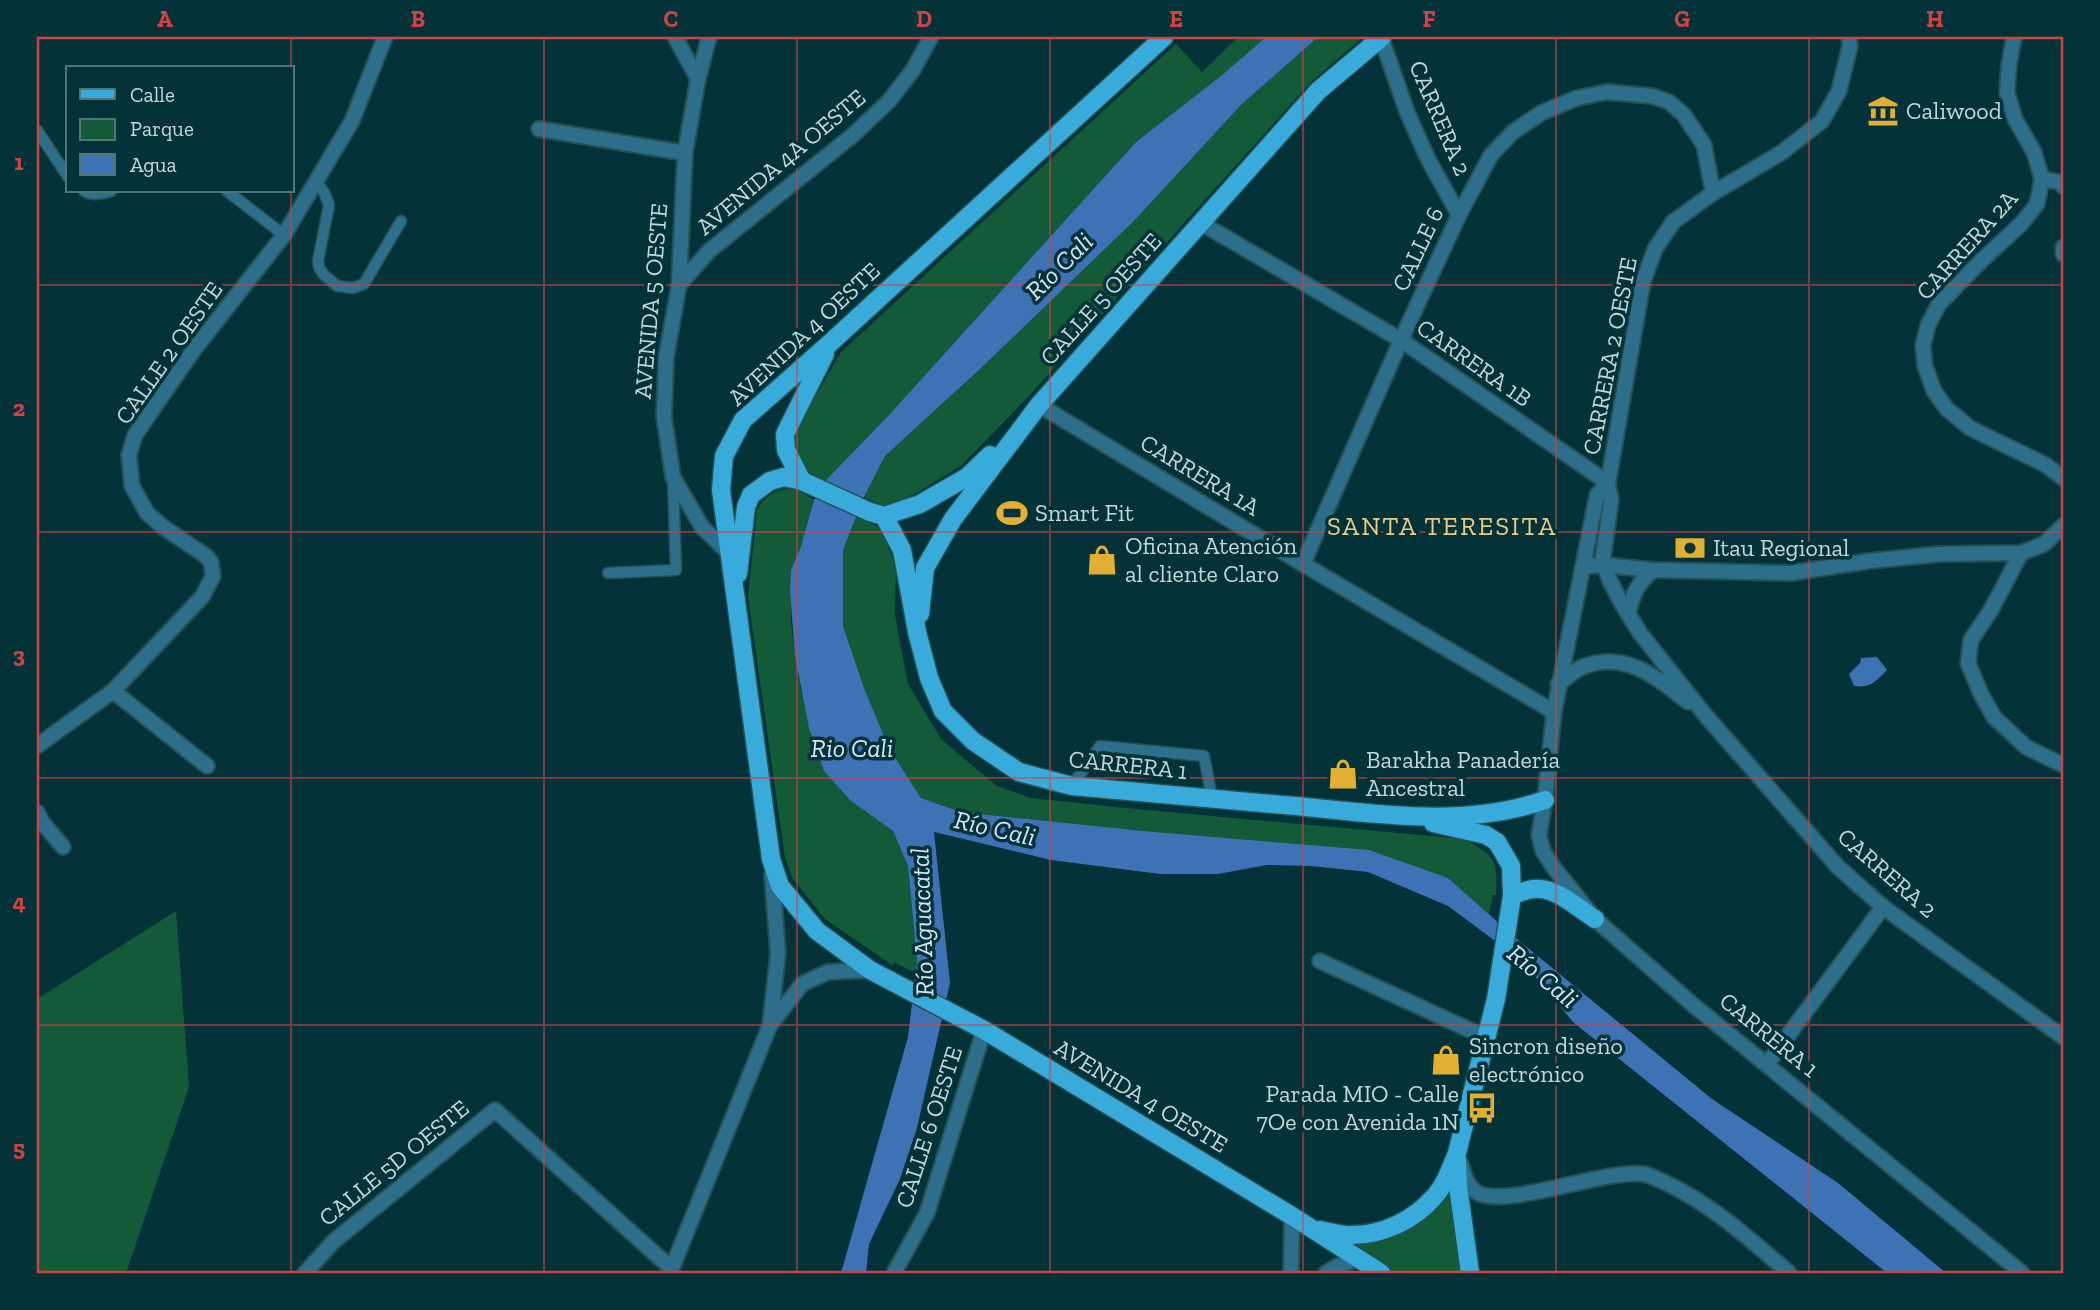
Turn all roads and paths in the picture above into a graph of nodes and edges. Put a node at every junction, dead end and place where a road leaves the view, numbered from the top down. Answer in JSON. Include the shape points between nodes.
{"nodes":[{"id":1,"x":385,"y":37,"type":"edge"},
{"id":2,"x":675,"y":37,"type":"edge"},
{"id":3,"x":709,"y":37,"type":"edge"},
{"id":4,"x":931,"y":37,"type":"edge"},
{"id":5,"x":1164,"y":37,"type":"edge"},
{"id":6,"x":1382,"y":37,"type":"edge"},
{"id":7,"x":1849,"y":37,"type":"edge"},
{"id":8,"x":2014,"y":37,"type":"edge"},
{"id":9,"x":698,"y":79,"type":"junction"},
{"id":10,"x":539,"y":129,"type":"dead end"},
{"id":11,"x":37,"y":130,"type":"edge"},
{"id":12,"x":685,"y":153,"type":"junction"},
{"id":13,"x":66,"y":174,"type":"edge"},
{"id":14,"x":2042,"y":179,"type":"junction"},
{"id":15,"x":316,"y":182,"type":"junction"},
{"id":16,"x":2063,"y":186,"type":"edge"},
{"id":17,"x":86,"y":192,"type":"edge"},
{"id":18,"x":108,"y":192,"type":"edge"},
{"id":19,"x":228,"y":192,"type":"edge"},
{"id":20,"x":1713,"y":193,"type":"junction"},
{"id":21,"x":1458,"y":215,"type":"junction"},
{"id":22,"x":401,"y":221,"type":"dead end"},
{"id":23,"x":1201,"y":223,"type":"junction"},
{"id":24,"x":284,"y":235,"type":"junction"},
{"id":25,"x":2063,"y":247,"type":"edge"},
{"id":26,"x":2063,"y":254,"type":"edge"},
{"id":27,"x":678,"y":285,"type":"junction"},
{"id":28,"x":1401,"y":340,"type":"junction"},
{"id":29,"x":830,"y":344,"type":"junction"},
{"id":30,"x":1040,"y":405,"type":"junction"},
{"id":31,"x":673,"y":477,"type":"junction"},
{"id":32,"x":2063,"y":478,"type":"edge"},
{"id":33,"x":806,"y":483,"type":"junction"},
{"id":34,"x":1608,"y":484,"type":"junction"},
{"id":35,"x":877,"y":514,"type":"junction"},
{"id":36,"x":2063,"y":526,"type":"edge"},
{"id":37,"x":728,"y":552,"type":"junction"},
{"id":38,"x":2021,"y":553,"type":"junction"},
{"id":39,"x":1303,"y":564,"type":"junction"},
{"id":40,"x":1604,"y":565,"type":"junction"},
{"id":41,"x":1581,"y":569,"type":"junction"},
{"id":42,"x":1654,"y":570,"type":"junction"},
{"id":43,"x":608,"y":573,"type":"dead end"},
{"id":44,"x":736,"y":601,"type":"junction"},
{"id":45,"x":1628,"y":614,"type":"junction"},
{"id":46,"x":917,"y":632,"type":"junction"},
{"id":47,"x":1558,"y":684,"type":"junction"},
{"id":48,"x":113,"y":691,"type":"junction"},
{"id":49,"x":1554,"y":712,"type":"junction"},
{"id":50,"x":1706,"y":716,"type":"junction"},
{"id":51,"x":37,"y":746,"type":"edge"},
{"id":52,"x":2063,"y":765,"type":"edge"},
{"id":53,"x":207,"y":766,"type":"dead end"},
{"id":54,"x":1072,"y":786,"type":"junction"},
{"id":55,"x":1212,"y":799,"type":"junction"},
{"id":56,"x":1545,"y":800,"type":"junction"},
{"id":57,"x":37,"y":812,"type":"edge"},
{"id":58,"x":1414,"y":817,"type":"junction"},
{"id":59,"x":63,"y":847,"type":"dead end"},
{"id":60,"x":771,"y":859,"type":"junction"},
{"id":61,"x":1511,"y":901,"type":"junction"},
{"id":62,"x":1883,"y":907,"type":"junction"},
{"id":63,"x":1595,"y":919,"type":"junction"},
{"id":64,"x":1320,"y":961,"type":"dead end"},
{"id":65,"x":870,"y":970,"type":"junction"},
{"id":66,"x":770,"y":1025,"type":"junction"},
{"id":67,"x":984,"y":1030,"type":"junction"},
{"id":68,"x":1485,"y":1037,"type":"junction"},
{"id":69,"x":2063,"y":1037,"type":"edge"},
{"id":70,"x":1767,"y":1065,"type":"junction"},
{"id":71,"x":1457,"y":1153,"type":"junction"},
{"id":72,"x":1292,"y":1216,"type":"junction"},
{"id":73,"x":1357,"y":1259,"type":"junction"},
{"id":74,"x":671,"y":1271,"type":"edge"},
{"id":75,"x":304,"y":1273,"type":"edge"},
{"id":76,"x":894,"y":1273,"type":"edge"},
{"id":77,"x":1292,"y":1273,"type":"edge"},
{"id":78,"x":1326,"y":1273,"type":"edge"},
{"id":79,"x":1381,"y":1273,"type":"edge"},
{"id":80,"x":1471,"y":1273,"type":"edge"},
{"id":81,"x":1789,"y":1273,"type":"edge"},
{"id":82,"x":2022,"y":1273,"type":"edge"}],
"edges":[{"from":1,"to":15,"type":"street","name":"CALLE 2 OESTE","via":[[352,121]]},
{"from":2,"to":9,"type":"street"},
{"from":3,"to":9,"type":"street","name":"AVENIDA 5 OESTE"},
{"from":4,"to":27,"type":"street","name":"AVENIDA 4A OESTE","via":[[890,101],[709,251]]},
{"from":5,"to":29,"type":"main road","name":"AVENIDA 4 OESTE"},
{"from":6,"to":21,"type":"street","name":"CARRERA 2","via":[[1412,124]]},
{"from":6,"to":23,"type":"main road","name":"CALLE 5 OESTE","via":[[1318,92]]},
{"from":7,"to":20,"type":"street","name":"CARRERA 2 OESTE","via":[[1839,91],[1822,121],[1781,153]]},
{"from":8,"to":14,"type":"street","name":"CARRERA 2A","via":[[2007,92]]},
{"from":9,"to":12,"type":"street","name":"AVENIDA 5 OESTE"},
{"from":10,"to":12,"type":"street"},
{"from":11,"to":13,"type":"lane"},
{"from":12,"to":27,"type":"street","name":"AVENIDA 5 OESTE"},
{"from":14,"to":16,"type":"street","name":"CARRERA 2A"},
{"from":14,"to":32,"type":"street","name":"CARRERA 2A","via":[[2037,204],[2021,224],[1939,304],[1923,345],[1924,366],[1947,409],[1970,428]]},
{"from":15,"to":22,"type":"lane","via":[[329,205],[318,261],[323,274],[337,286],[364,284]]},
{"from":15,"to":24,"type":"street","name":"CALLE 2 OESTE"},
{"from":17,"to":18,"type":"lane"},
{"from":19,"to":24,"type":"lane"},
{"from":20,"to":21,"type":"street","name":"CALLE 6","via":[[1704,145],[1684,116],[1669,102],[1652,96],[1607,92],[1541,113],[1513,132],[1491,155]]},
{"from":20,"to":34,"type":"street","name":"CARRERA 2 OESTE","via":[[1672,222],[1655,249],[1643,282]]},
{"from":21,"to":28,"type":"street","name":"CALLE 6"},
{"from":23,"to":28,"type":"street","name":"CARRERA 1B"},
{"from":23,"to":30,"type":"main road","name":"CALLE 5 OESTE"},
{"from":24,"to":48,"type":"street","name":"CALLE 2 OESTE","via":[[135,435],[129,455],[132,486],[147,513],[206,556],[213,576],[202,597]]},
{"from":25,"to":26,"type":"street"},
{"from":27,"to":31,"type":"street","name":"AVENIDA 5 OESTE","via":[[666,358],[664,417]]},
{"from":28,"to":34,"type":"street","name":"CARRERA 1B"},
{"from":28,"to":39,"type":"street","name":"CALLE 6"},
{"from":29,"to":33,"type":"main road","via":[[785,434],[786,450]]},
{"from":29,"to":37,"type":"main road","name":"AVENIDA 4 OESTE","via":[[743,421],[724,456],[720,490]]},
{"from":30,"to":35,"type":"main road","via":[[967,477],[920,504]]},
{"from":30,"to":39,"type":"street","name":"CARRERA 1A"},
{"from":30,"to":46,"type":"main road","name":"CALLE 5 OESTE","via":[[953,519],[925,568]]},
{"from":31,"to":37,"type":"street","name":"AVENIDA 5 OESTE","via":[[702,527]]},
{"from":31,"to":43,"type":"lane","via":[[676,570]]},
{"from":33,"to":35,"type":"main road"},
{"from":33,"to":44,"type":"main road","via":[[784,477],[751,495],[743,519]]},
{"from":34,"to":40,"type":"street","name":"CARRERA 2 OESTE","via":[[1611,500]]},
{"from":34,"to":41,"type":"street","name":"CARRERA 1","via":[[1597,495]]},
{"from":35,"to":46,"type":"main road","name":"CARRERA 1","via":[[902,550]]},
{"from":36,"to":38,"type":"street","via":[[2044,544]]},
{"from":37,"to":44,"type":"main road","name":"AVENIDA 4 OESTE"},
{"from":38,"to":42,"type":"street","via":[[1940,554],[1791,573]]},
{"from":38,"to":52,"type":"street","via":[[1971,640],[1968,663],[1994,717],[2026,747]]},
{"from":39,"to":49,"type":"street","name":"CARRERA 1A"},
{"from":40,"to":41,"type":"street"},
{"from":40,"to":42,"type":"street"},
{"from":40,"to":45,"type":"street","name":"CARRERA 2"},
{"from":41,"to":47,"type":"street","name":"CARRERA 1"},
{"from":42,"to":45,"type":"street","via":[[1641,580]]},
{"from":44,"to":60,"type":"main road","name":"AVENIDA 4 OESTE"},
{"from":45,"to":50,"type":"street","name":"CARRERA 2"},
{"from":46,"to":54,"type":"main road","name":"CARRERA 1","via":[[929,678],[950,719],[1019,772]]},
{"from":47,"to":49,"type":"street","name":"CARRERA 1"},
{"from":47,"to":50,"type":"street","name":"CARRERA 2","via":[[1594,664],[1627,663],[1645,670]]},
{"from":48,"to":51,"type":"street","name":"CALLE 2 OESTE"},
{"from":48,"to":53,"type":"street"},
{"from":49,"to":56,"type":"street","name":"CARRERA 1"},
{"from":50,"to":62,"type":"street","name":"CARRERA 2","via":[[1838,867]]},
{"from":54,"to":55,"type":"main road","name":"CARRERA 1"},
{"from":54,"to":55,"type":"lane","via":[[1100,746],[1205,756]]},
{"from":55,"to":58,"type":"main road","name":"CARRERA 1"},
{"from":56,"to":58,"type":"main road","via":[[1487,815]]},
{"from":56,"to":63,"type":"street","name":"CARRERA 1","via":[[1539,835],[1544,851]]},
{"from":57,"to":59,"type":"street"},
{"from":58,"to":61,"type":"main road","via":[[1497,842],[1511,866]]},
{"from":60,"to":65,"type":"main road","name":"AVENIDA 4 OESTE","via":[[780,886],[817,931]]},
{"from":60,"to":66,"type":"street","name":"AVENIDA 4 OESTE","via":[[778,954]]},
{"from":61,"to":63,"type":"main road","via":[[1524,891],[1540,889]]},
{"from":61,"to":68,"type":"main road","via":[[1496,999]]},
{"from":62,"to":69,"type":"street","name":"CARRERA 2"},
{"from":62,"to":70,"type":"street"},
{"from":63,"to":70,"type":"street","name":"CARRERA 1"},
{"from":64,"to":68,"type":"street"},
{"from":65,"to":66,"type":"street","name":"AVENIDA 4 OESTE","via":[[828,972],[802,984]]},
{"from":65,"to":67,"type":"main road","name":"AVENIDA 4 OESTE"},
{"from":66,"to":74,"type":"street","name":"AVENIDA 4 OESTE"},
{"from":67,"to":72,"type":"main road","name":"AVENIDA 4 OESTE"},
{"from":67,"to":76,"type":"street","name":"CALLE 6 OESTE","via":[[927,1213]]},
{"from":68,"to":71,"type":"main road"},
{"from":70,"to":82,"type":"street","name":"CARRERA 1"},
{"from":71,"to":72,"type":"main road","via":[[1435,1196],[1411,1218],[1383,1231],[1351,1236],[1320,1230]]},
{"from":71,"to":80,"type":"main road"},
{"from":71,"to":81,"type":"street","via":[[1474,1191],[1486,1196],[1506,1197],[1599,1177],[1645,1174],[1689,1194]]},
{"from":72,"to":73,"type":"main road","name":"AVENIDA 4 OESTE"},
{"from":72,"to":77,"type":"street"},
{"from":73,"to":78,"type":"street"},
{"from":73,"to":79,"type":"main road","name":"AVENIDA 4 OESTE"},
{"from":74,"to":75,"type":"street","name":"CALLE 5D OESTE","via":[[495,1110],[334,1241]]}]}
